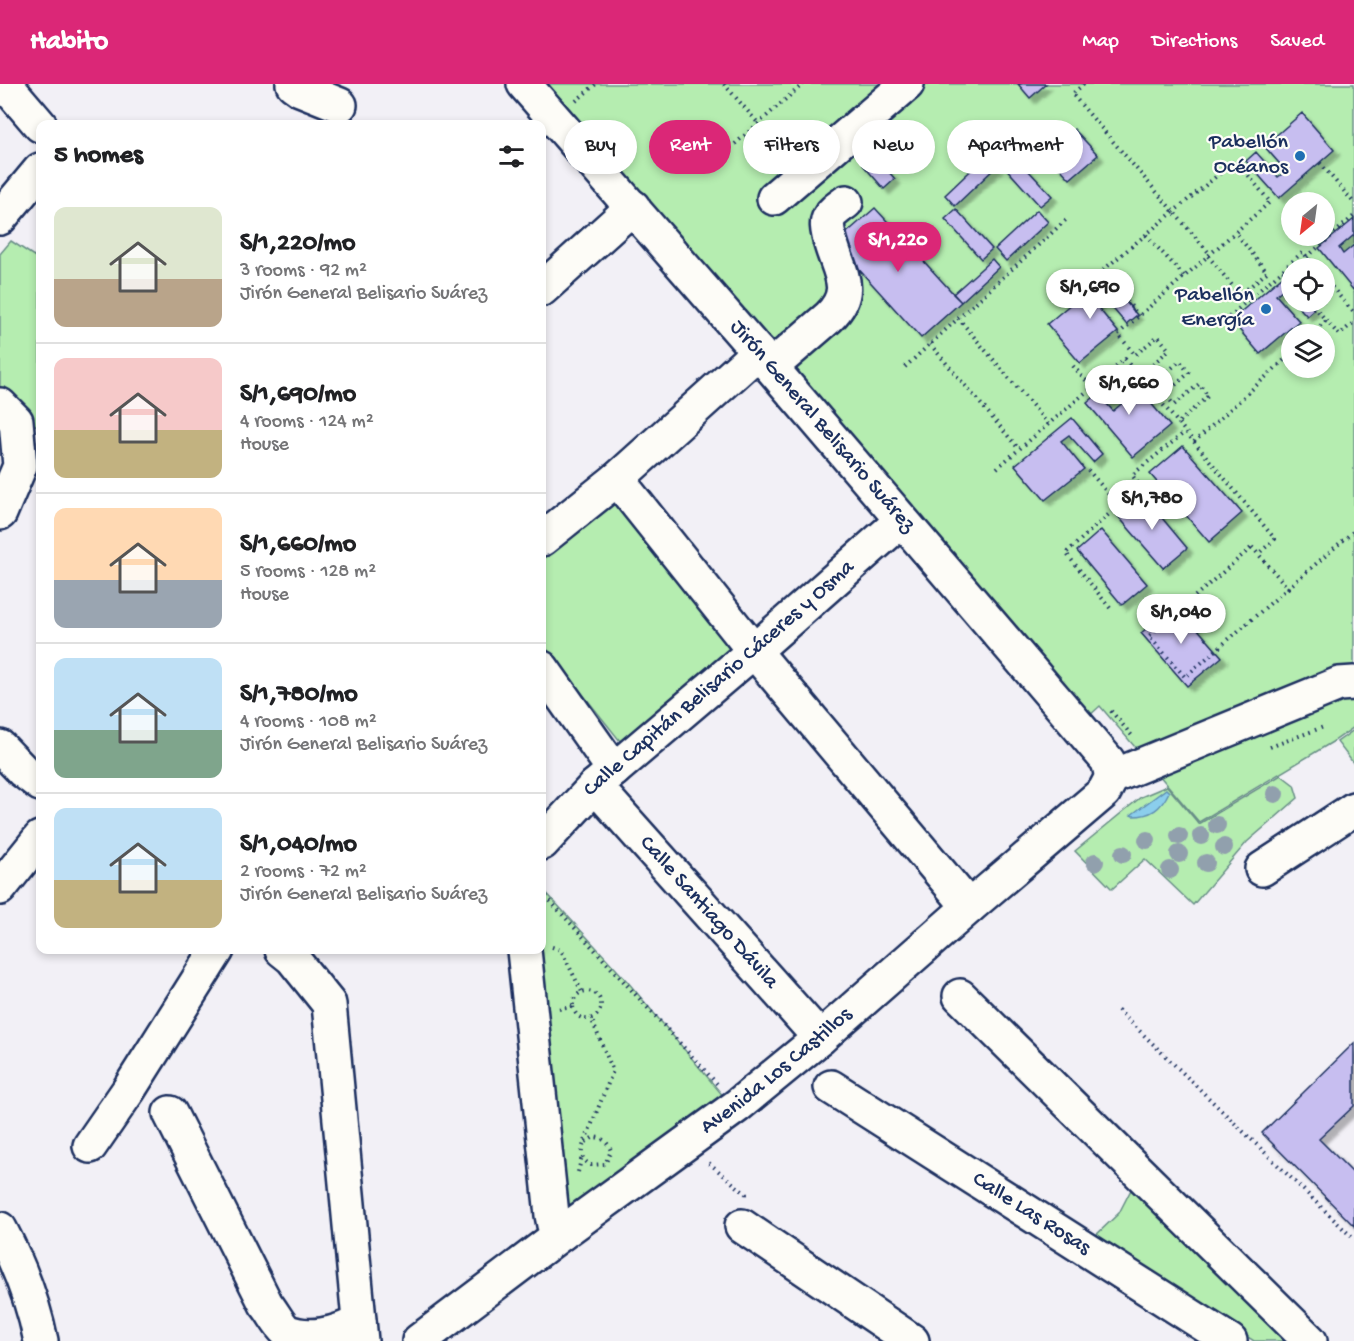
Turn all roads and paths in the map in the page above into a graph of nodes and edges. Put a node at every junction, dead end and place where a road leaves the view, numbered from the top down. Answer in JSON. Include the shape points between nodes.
{"nodes":[{"id":1,"x":5,"y":84,"type":"edge"},
{"id":2,"x":293,"y":84,"type":"edge"},
{"id":3,"x":524,"y":84,"type":"edge"},
{"id":4,"x":724,"y":84,"type":"edge"},
{"id":5,"x":803,"y":84,"type":"edge"},
{"id":6,"x":907,"y":84,"type":"edge"},
{"id":7,"x":1084,"y":84,"type":"edge"},
{"id":8,"x":340,"y":105,"type":"edge"},
{"id":9,"x":36,"y":120,"type":"edge"},
{"id":10,"x":755,"y":120,"type":"edge"},
{"id":11,"x":761,"y":120,"type":"edge"},
{"id":12,"x":743,"y":137,"type":"edge"},
{"id":13,"x":735,"y":144,"type":"dead end"},
{"id":14,"x":1320,"y":163,"type":"dead end"},
{"id":15,"x":36,"y":175,"type":"edge"},
{"id":16,"x":774,"y":198,"type":"dead end"},
{"id":17,"x":846,"y":202,"type":"dead end"},
{"id":18,"x":1354,"y":203,"type":"edge"},
{"id":19,"x":633,"y":207,"type":"junction"},
{"id":20,"x":1174,"y":211,"type":"junction"},
{"id":21,"x":1354,"y":216,"type":"edge"},
{"id":22,"x":0,"y":218,"type":"edge"},
{"id":23,"x":1068,"y":219,"type":"dead end"},
{"id":24,"x":1235,"y":232,"type":"junction"},
{"id":25,"x":1146,"y":234,"type":"junction"},
{"id":26,"x":1209,"y":255,"type":"junction"},
{"id":27,"x":1307,"y":257,"type":"joint"},
{"id":28,"x":1296,"y":258,"type":"edge"},
{"id":29,"x":1281,"y":271,"type":"edge"},
{"id":30,"x":1184,"y":276,"type":"junction"},
{"id":31,"x":546,"y":285,"type":"edge"},
{"id":32,"x":1335,"y":291,"type":"edge"},
{"id":33,"x":1319,"y":312,"type":"edge"},
{"id":34,"x":1354,"y":313,"type":"edge"},
{"id":35,"x":1139,"y":316,"type":"junction"},
{"id":36,"x":1228,"y":317,"type":"dead end"},
{"id":37,"x":958,"y":318,"type":"junction"},
{"id":38,"x":1327,"y":320,"type":"junction"},
{"id":39,"x":1354,"y":322,"type":"edge"},
{"id":40,"x":1322,"y":324,"type":"edge"},
{"id":41,"x":930,"y":344,"type":"junction"},
{"id":42,"x":764,"y":360,"type":"junction"},
{"id":43,"x":1281,"y":362,"type":"edge"},
{"id":44,"x":1074,"y":366,"type":"dead end"},
{"id":45,"x":905,"y":367,"type":"dead end"},
{"id":46,"x":1092,"y":387,"type":"junction"},
{"id":47,"x":0,"y":405,"type":"edge"},
{"id":48,"x":1178,"y":423,"type":"junction"},
{"id":49,"x":1048,"y":424,"type":"junction"},
{"id":50,"x":1185,"y":432,"type":"junction"},
{"id":51,"x":1194,"y":442,"type":"junction"},
{"id":52,"x":1019,"y":449,"type":"junction"},
{"id":53,"x":997,"y":468,"type":"dead end"},
{"id":54,"x":1088,"y":470,"type":"dead end"},
{"id":55,"x":617,"y":479,"type":"junction"},
{"id":56,"x":1119,"y":506,"type":"junction"},
{"id":57,"x":0,"y":513,"type":"edge"},
{"id":58,"x":901,"y":521,"type":"junction"},
{"id":59,"x":1354,"y":531,"type":"edge"},
{"id":60,"x":546,"y":536,"type":"edge"},
{"id":61,"x":1258,"y":554,"type":"junction"},
{"id":62,"x":1288,"y":588,"type":"junction"},
{"id":63,"x":1110,"y":609,"type":"dead end"},
{"id":64,"x":754,"y":651,"type":"junction"},
{"id":65,"x":546,"y":675,"type":"edge"},
{"id":66,"x":1354,"y":682,"type":"edge"},
{"id":67,"x":0,"y":747,"type":"edge"},
{"id":68,"x":1112,"y":777,"type":"junction"},
{"id":69,"x":605,"y":778,"type":"junction"},
{"id":70,"x":36,"y":781,"type":"edge"},
{"id":71,"x":1354,"y":809,"type":"edge"},
{"id":72,"x":546,"y":839,"type":"edge"},
{"id":73,"x":36,"y":843,"type":"edge"},
{"id":74,"x":1262,"y":869,"type":"dead end"},
{"id":75,"x":0,"y":888,"type":"edge"},
{"id":76,"x":546,"y":896,"type":"edge"},
{"id":77,"x":969,"y":907,"type":"junction"},
{"id":78,"x":546,"y":945,"type":"edge"},
{"id":79,"x":214,"y":954,"type":"edge"},
{"id":80,"x":287,"y":954,"type":"edge"},
{"id":81,"x":524,"y":954,"type":"edge"},
{"id":82,"x":582,"y":992,"type":"junction"},
{"id":83,"x":960,"y":996,"type":"dead end"},
{"id":84,"x":1118,"y":1010,"type":"dead end"},
{"id":85,"x":591,"y":1018,"type":"junction"},
{"id":86,"x":819,"y":1038,"type":"junction"},
{"id":87,"x":831,"y":1087,"type":"dead end"},
{"id":88,"x":737,"y":1106,"type":"junction"},
{"id":89,"x":170,"y":1113,"type":"dead end"},
{"id":90,"x":585,"y":1142,"type":"junction"},
{"id":91,"x":687,"y":1144,"type":"junction"},
{"id":92,"x":90,"y":1146,"type":"dead end"},
{"id":93,"x":742,"y":1226,"type":"joint"},
{"id":94,"x":0,"y":1229,"type":"edge"},
{"id":95,"x":562,"y":1233,"type":"junction"},
{"id":96,"x":1354,"y":1239,"type":"edge"},
{"id":97,"x":360,"y":1331,"type":"edge"},
{"id":98,"x":41,"y":1341,"type":"edge"},
{"id":99,"x":419,"y":1341,"type":"edge"},
{"id":100,"x":912,"y":1341,"type":"edge"},
{"id":101,"x":1230,"y":1341,"type":"edge"},
{"id":102,"x":1310,"y":1341,"type":"edge"}],
"edges":[{"from":1,"to":9,"type":"street"},
{"from":2,"to":8,"type":"street"},
{"from":3,"to":19,"type":"street","name":"Jirón General Belisario Suárez"},
{"from":4,"to":10,"type":"path"},
{"from":5,"to":11,"type":"path"},
{"from":6,"to":16,"type":"street"},
{"from":7,"to":20,"type":"path","via":[[1072,94]]},
{"from":12,"to":13,"type":"path"},
{"from":14,"to":18,"type":"path"},
{"from":15,"to":22,"type":"street"},
{"from":17,"to":42,"type":"street","via":[[829,216],[827,224],[846,287],[843,298],[829,317]]},
{"from":19,"to":31,"type":"street"},
{"from":19,"to":42,"type":"street","name":"Jirón General Belisario Suárez"},
{"from":20,"to":24,"type":"path","via":[[1236,160],[1270,202]]},
{"from":20,"to":25,"type":"path"},
{"from":20,"to":26,"type":"path"},
{"from":21,"to":27,"type":"path"},
{"from":23,"to":37,"type":"path"},
{"from":24,"to":26,"type":"path"},
{"from":24,"to":26,"type":"path","via":[[1267,272],[1240,295]]},
{"from":25,"to":30,"type":"path"},
{"from":25,"to":35,"type":"path","via":[[1102,272]]},
{"from":26,"to":30,"type":"path"},
{"from":27,"to":28,"type":"path","via":[[1303,252]]},
{"from":29,"to":36,"type":"path"},
{"from":30,"to":35,"type":"path"},
{"from":32,"to":34,"type":"path"},
{"from":33,"to":38,"type":"path"},
{"from":35,"to":48,"type":"path","via":[[1118,334],[1136,355],[1158,336],[1169,350],[1146,370],[1155,382],[1180,362],[1185,367],[1189,373],[1165,394],[1174,405],[1199,384],[1208,396]]},
{"from":37,"to":41,"type":"path"},
{"from":37,"to":49,"type":"path"},
{"from":38,"to":39,"type":"path","via":[[1339,335]]},
{"from":38,"to":40,"type":"path"},
{"from":41,"to":45,"type":"path"},
{"from":41,"to":52,"type":"path"},
{"from":42,"to":55,"type":"street"},
{"from":42,"to":58,"type":"street","name":"Jirón General Belisario Suárez"},
{"from":43,"to":51,"type":"path"},
{"from":44,"to":46,"type":"path"},
{"from":46,"to":48,"type":"path","via":[[1125,359]]},
{"from":46,"to":49,"type":"path"},
{"from":47,"to":57,"type":"street","via":[[16,421],[20,466]]},
{"from":48,"to":50,"type":"path"},
{"from":49,"to":52,"type":"path"},
{"from":50,"to":51,"type":"path"},
{"from":50,"to":56,"type":"path","via":[[1132,475],[1140,486]]},
{"from":51,"to":61,"type":"path","via":[[1275,539]]},
{"from":52,"to":53,"type":"path"},
{"from":54,"to":56,"type":"path"},
{"from":55,"to":60,"type":"street"},
{"from":55,"to":64,"type":"street"},
{"from":56,"to":63,"type":"path","via":[[1066,553]]},
{"from":58,"to":64,"type":"street","name":"Calle Capitán Belisario Cáceres y Osma"},
{"from":58,"to":68,"type":"street","name":"Jirón General Belisario Suárez","via":[[1108,761]]},
{"from":59,"to":62,"type":"path"},
{"from":61,"to":62,"type":"path"},
{"from":61,"to":62,"type":"path","via":[[1252,547],[1149,636],[1185,677]]},
{"from":64,"to":69,"type":"street","name":"Calle Capitán Belisario Cáceres y Osma"},
{"from":64,"to":77,"type":"street"},
{"from":65,"to":69,"type":"street","name":"Calle Santiago Dávila"},
{"from":66,"to":68,"type":"street","via":[[1339,684]]},
{"from":67,"to":70,"type":"street"},
{"from":68,"to":77,"type":"street","name":"Avenida Los Castillos","via":[[1104,792]]},
{"from":69,"to":72,"type":"street","name":"Calle Capitán Belisario Cáceres y Osma"},
{"from":69,"to":86,"type":"street","name":"Calle Santiago Dávila"},
{"from":71,"to":74,"type":"street"},
{"from":73,"to":75,"type":"street"},
{"from":76,"to":88,"type":"path"},
{"from":77,"to":86,"type":"street","name":"Avenida Los Castillos"},
{"from":78,"to":82,"type":"path","via":[[561,950]]},
{"from":79,"to":92,"type":"street"},
{"from":80,"to":97,"type":"street","via":[[329,1004]]},
{"from":81,"to":95,"type":"street","via":[[552,1215]]},
{"from":82,"to":85,"type":"path","via":[[575,997],[574,1011],[581,1018]]},
{"from":82,"to":85,"type":"path","via":[[591,991],[600,1000],[598,1013]]},
{"from":83,"to":102,"type":"street"},
{"from":84,"to":96,"type":"path"},
{"from":85,"to":90,"type":"path","via":[[613,1071]]},
{"from":86,"to":88,"type":"street","name":"Avenida Los Castillos"},
{"from":87,"to":101,"type":"street","name":"Calle Las Rosas"},
{"from":88,"to":91,"type":"street","name":"Avenida Los Castillos"},
{"from":89,"to":97,"type":"street","via":[[266,1304],[286,1330],[299,1340],[318,1341]]},
{"from":90,"to":90,"type":"path","via":[[581,1150],[584,1160],[591,1166],[605,1164],[611,1151],[607,1142],[594,1137]]},
{"from":91,"to":93,"type":"path","via":[[746,1194]]},
{"from":91,"to":95,"type":"street","name":"Avenida Los Castillos"},
{"from":93,"to":100,"type":"street"},
{"from":94,"to":98,"type":"street","via":[[31,1299]]},
{"from":95,"to":99,"type":"street","name":"Avenida Los Castillos"}]}
